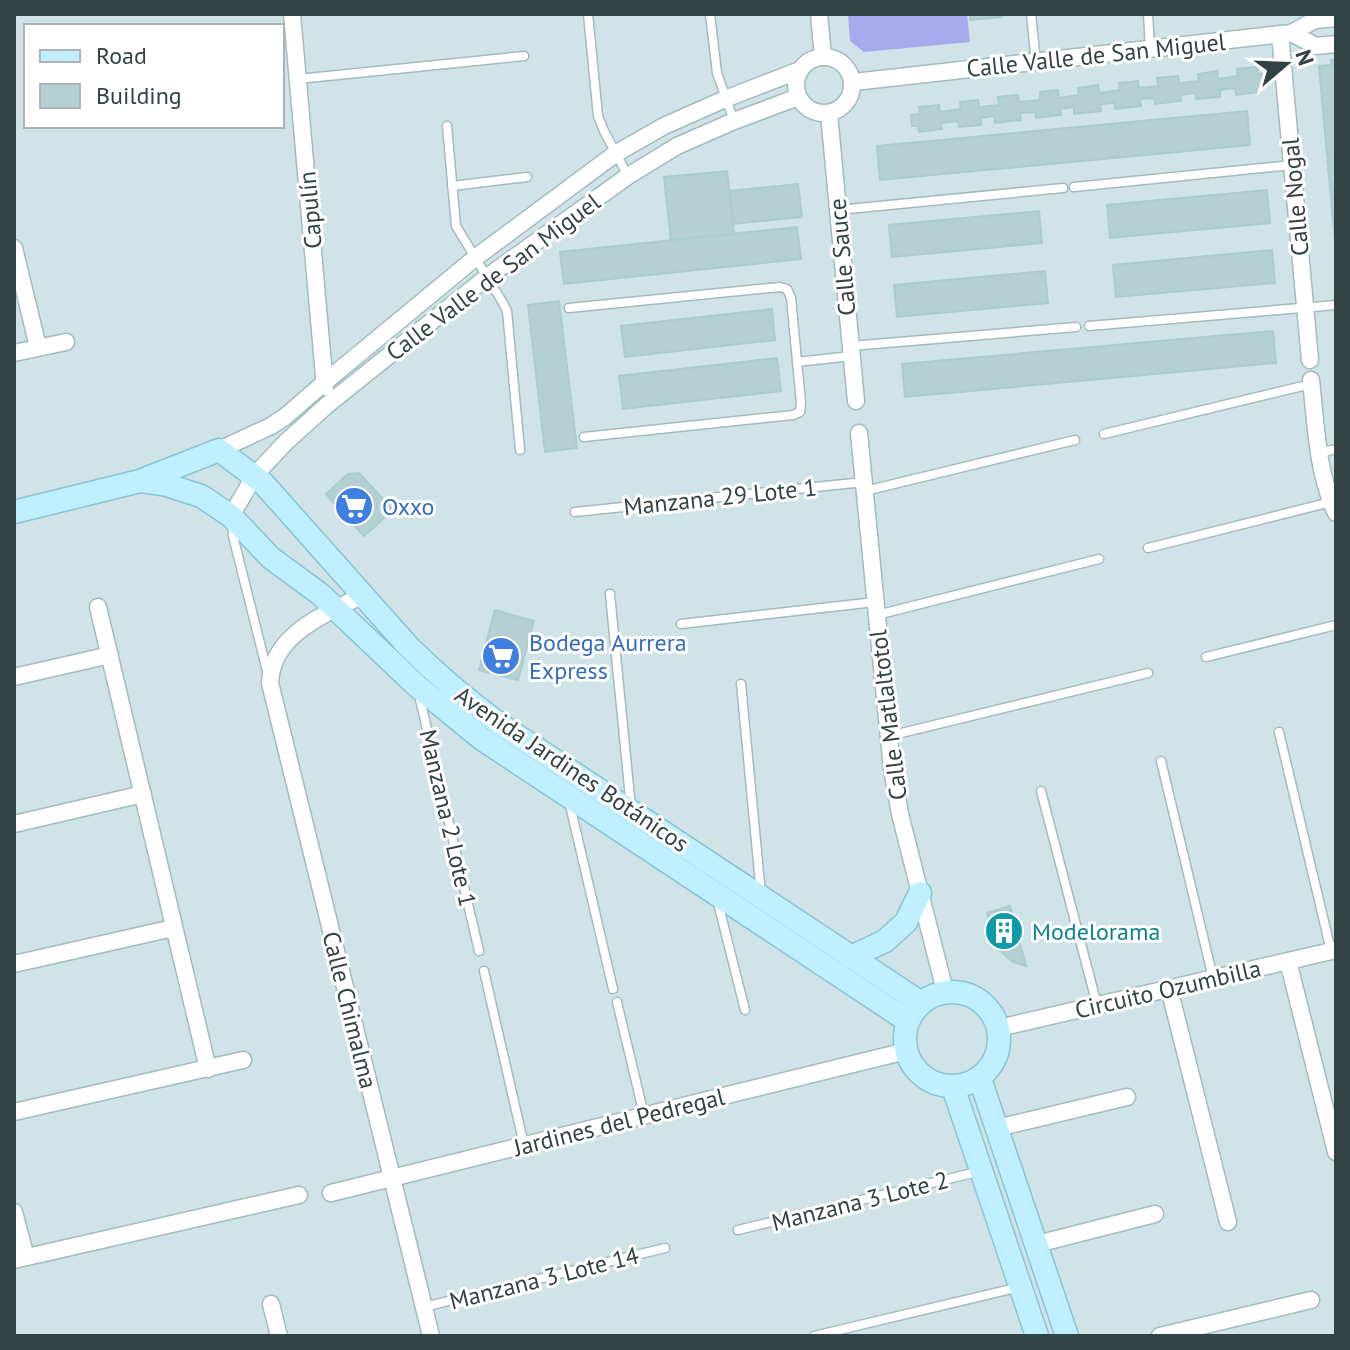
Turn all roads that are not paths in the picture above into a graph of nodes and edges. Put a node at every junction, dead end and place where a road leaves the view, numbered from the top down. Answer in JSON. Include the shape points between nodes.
{"nodes":[{"id":1,"x":292,"y":14,"type":"edge"},
{"id":2,"x":588,"y":14,"type":"edge"},
{"id":3,"x":710,"y":14,"type":"edge"},
{"id":4,"x":819,"y":14,"type":"edge"},
{"id":5,"x":1031,"y":14,"type":"edge"},
{"id":6,"x":1148,"y":14,"type":"edge"},
{"id":7,"x":1336,"y":18,"type":"edge"},
{"id":8,"x":1286,"y":33,"type":"junction"},
{"id":9,"x":1336,"y":44,"type":"edge"},
{"id":10,"x":1150,"y":49,"type":"junction"},
{"id":11,"x":524,"y":56,"type":"dead end"},
{"id":12,"x":823,"y":57,"type":"junction"},
{"id":13,"x":1036,"y":62,"type":"junction"},
{"id":14,"x":800,"y":70,"type":"junction"},
{"id":15,"x":298,"y":79,"type":"junction"},
{"id":16,"x":854,"y":82,"type":"junction"},
{"id":17,"x":798,"y":97,"type":"junction"},
{"id":18,"x":725,"y":99,"type":"junction"},
{"id":19,"x":829,"y":114,"type":"junction"},
{"id":20,"x":734,"y":121,"type":"junction"},
{"id":21,"x":447,"y":126,"type":"dead end"},
{"id":22,"x":615,"y":154,"type":"junction"},
{"id":23,"x":1292,"y":165,"type":"junction"},
{"id":24,"x":628,"y":176,"type":"junction"},
{"id":25,"x":527,"y":177,"type":"dead end"},
{"id":26,"x":452,"y":186,"type":"junction"},
{"id":27,"x":1074,"y":187,"type":"dead end"},
{"id":28,"x":1063,"y":188,"type":"dead end"},
{"id":29,"x":838,"y":210,"type":"junction"},
{"id":30,"x":14,"y":248,"type":"edge"},
{"id":31,"x":475,"y":258,"type":"junction"},
{"id":32,"x":487,"y":277,"type":"junction"},
{"id":33,"x":1336,"y":305,"type":"edge"},
{"id":34,"x":569,"y":308,"type":"dead end"},
{"id":35,"x":1305,"y":308,"type":"junction"},
{"id":36,"x":1089,"y":326,"type":"dead end"},
{"id":37,"x":1076,"y":327,"type":"dead end"},
{"id":38,"x":66,"y":342,"type":"dead end"},
{"id":39,"x":38,"y":347,"type":"junction"},
{"id":40,"x":851,"y":351,"type":"junction"},
{"id":41,"x":14,"y":353,"type":"edge"},
{"id":42,"x":1310,"y":360,"type":"dead end"},
{"id":43,"x":797,"y":362,"type":"junction"},
{"id":44,"x":325,"y":382,"type":"junction"},
{"id":45,"x":1312,"y":382,"type":"joint"},
{"id":46,"x":856,"y":401,"type":"dead end"},
{"id":47,"x":327,"y":405,"type":"junction"},
{"id":48,"x":271,"y":426,"type":"junction"},
{"id":49,"x":859,"y":433,"type":"dead end"},
{"id":50,"x":1104,"y":434,"type":"dead end"},
{"id":51,"x":584,"y":437,"type":"dead end"},
{"id":52,"x":1075,"y":440,"type":"dead end"},
{"id":53,"x":285,"y":443,"type":"junction"},
{"id":54,"x":219,"y":450,"type":"junction"},
{"id":55,"x":520,"y":450,"type":"dead end"},
{"id":56,"x":1328,"y":451,"type":"edge"},
{"id":57,"x":255,"y":475,"type":"junction"},
{"id":58,"x":140,"y":481,"type":"junction"},
{"id":59,"x":864,"y":486,"type":"junction"},
{"id":60,"x":1334,"y":508,"type":"edge"},
{"id":61,"x":14,"y":512,"type":"edge"},
{"id":62,"x":575,"y":512,"type":"dead end"},
{"id":63,"x":231,"y":516,"type":"junction"},
{"id":64,"x":1148,"y":548,"type":"dead end"},
{"id":65,"x":1099,"y":559,"type":"dead end"},
{"id":66,"x":330,"y":560,"type":"junction"},
{"id":67,"x":300,"y":578,"type":"junction"},
{"id":68,"x":610,"y":594,"type":"dead end"},
{"id":69,"x":361,"y":596,"type":"junction"},
{"id":70,"x":98,"y":607,"type":"dead end"},
{"id":71,"x":876,"y":608,"type":"junction"},
{"id":72,"x":336,"y":609,"type":"junction"},
{"id":73,"x":681,"y":624,"type":"dead end"},
{"id":74,"x":1336,"y":625,"type":"edge"},
{"id":75,"x":110,"y":655,"type":"junction"},
{"id":76,"x":1206,"y":657,"type":"dead end"},
{"id":77,"x":1148,"y":673,"type":"dead end"},
{"id":78,"x":14,"y":677,"type":"edge"},
{"id":79,"x":270,"y":683,"type":"junction"},
{"id":80,"x":741,"y":684,"type":"dead end"},
{"id":81,"x":417,"y":686,"type":"junction"},
{"id":82,"x":1279,"y":732,"type":"dead end"},
{"id":83,"x":888,"y":736,"type":"junction"},
{"id":84,"x":1161,"y":761,"type":"dead end"},
{"id":85,"x":1041,"y":791,"type":"dead end"},
{"id":86,"x":143,"y":794,"type":"junction"},
{"id":87,"x":568,"y":797,"type":"junction"},
{"id":88,"x":632,"y":811,"type":"junction"},
{"id":89,"x":14,"y":824,"type":"edge"},
{"id":90,"x":920,"y":893,"type":"junction"},
{"id":91,"x":715,"y":894,"type":"junction"},
{"id":92,"x":761,"y":898,"type":"junction"},
{"id":93,"x":173,"y":928,"type":"junction"},
{"id":94,"x":1334,"y":950,"type":"edge"},
{"id":95,"x":479,"y":951,"type":"dead end"},
{"id":96,"x":851,"y":957,"type":"junction"},
{"id":97,"x":1288,"y":961,"type":"junction"},
{"id":98,"x":14,"y":964,"type":"edge"},
{"id":99,"x":484,"y":971,"type":"dead end"},
{"id":100,"x":1213,"y":978,"type":"junction"},
{"id":101,"x":1169,"y":988,"type":"junction"},
{"id":102,"x":613,"y":989,"type":"dead end"},
{"id":103,"x":945,"y":991,"type":"junction"},
{"id":104,"x":617,"y":1002,"type":"dead end"},
{"id":105,"x":1097,"y":1005,"type":"junction"},
{"id":106,"x":745,"y":1010,"type":"dead end"},
{"id":107,"x":914,"y":1012,"type":"junction"},
{"id":108,"x":999,"y":1028,"type":"junction"},
{"id":109,"x":906,"y":1051,"type":"junction"},
{"id":110,"x":243,"y":1060,"type":"dead end"},
{"id":111,"x":208,"y":1069,"type":"junction"},
{"id":112,"x":980,"y":1079,"type":"junction"},
{"id":113,"x":953,"y":1087,"type":"junction"},
{"id":114,"x":1127,"y":1097,"type":"dead end"},
{"id":115,"x":14,"y":1112,"type":"edge"},
{"id":116,"x":644,"y":1115,"type":"junction"},
{"id":117,"x":997,"y":1128,"type":"junction"},
{"id":118,"x":524,"y":1145,"type":"junction"},
{"id":119,"x":1336,"y":1152,"type":"edge"},
{"id":120,"x":982,"y":1171,"type":"junction"},
{"id":121,"x":392,"y":1178,"type":"junction"},
{"id":122,"x":331,"y":1193,"type":"dead end"},
{"id":123,"x":299,"y":1195,"type":"dead end"},
{"id":124,"x":14,"y":1212,"type":"edge"},
{"id":125,"x":1155,"y":1214,"type":"dead end"},
{"id":126,"x":1228,"y":1222,"type":"dead end"},
{"id":127,"x":738,"y":1230,"type":"dead end"},
{"id":128,"x":1037,"y":1244,"type":"junction"},
{"id":129,"x":665,"y":1248,"type":"dead end"},
{"id":130,"x":20,"y":1258,"type":"edge"},
{"id":131,"x":1021,"y":1286,"type":"junction"},
{"id":132,"x":1311,"y":1300,"type":"dead end"},
{"id":133,"x":271,"y":1304,"type":"dead end"},
{"id":134,"x":424,"y":1307,"type":"junction"},
{"id":135,"x":279,"y":1336,"type":"edge"},
{"id":136,"x":431,"y":1336,"type":"edge"},
{"id":137,"x":814,"y":1336,"type":"edge"},
{"id":138,"x":1037,"y":1336,"type":"edge"},
{"id":139,"x":1067,"y":1336,"type":"edge"},
{"id":140,"x":1160,"y":1336,"type":"edge"}],
"edges":[{"from":1,"to":15,"type":"street","name":"Capulín"},
{"from":2,"to":22,"type":"lane","via":[[597,111]]},
{"from":3,"to":18,"type":"lane"},
{"from":4,"to":12,"type":"street"},
{"from":5,"to":13,"type":"lane"},
{"from":6,"to":10,"type":"lane"},
{"from":7,"to":8,"type":"street","name":"Calle Valle de San Miguel","via":[[1315,20]]},
{"from":8,"to":9,"type":"street","name":"Calle Valle de San Miguel","via":[[1316,46]]},
{"from":8,"to":10,"type":"street","name":"Calle Valle de San Miguel"},
{"from":8,"to":23,"type":"street","name":"Calle Nogal"},
{"from":10,"to":13,"type":"street","name":"Calle Valle de San Miguel"},
{"from":11,"to":15,"type":"lane"},
{"from":12,"to":14,"type":"street"},
{"from":12,"to":16,"type":"street","via":[[845,66]]},
{"from":13,"to":16,"type":"street","name":"Calle Valle de San Miguel"},
{"from":14,"to":17,"type":"street"},
{"from":14,"to":18,"type":"street","name":"Calle Valle de San Miguel"},
{"from":15,"to":44,"type":"street","name":"Capulín"},
{"from":16,"to":19,"type":"street","via":[[850,99]]},
{"from":17,"to":19,"type":"street","via":[[816,113]]},
{"from":17,"to":20,"type":"street","name":"Calle Valle de San Miguel"},
{"from":18,"to":20,"type":"lane"},
{"from":18,"to":22,"type":"street","name":"Calle Valle de San Miguel"},
{"from":19,"to":29,"type":"street","name":"Calle Sauce"},
{"from":20,"to":24,"type":"street","name":"Calle Valle de San Miguel","via":[[677,146]]},
{"from":21,"to":26,"type":"lane"},
{"from":22,"to":24,"type":"lane"},
{"from":22,"to":31,"type":"street","name":"Calle Valle de San Miguel"},
{"from":23,"to":27,"type":"lane"},
{"from":23,"to":35,"type":"street","name":"Calle Nogal"},
{"from":24,"to":32,"type":"street","name":"Calle Valle de San Miguel"},
{"from":25,"to":26,"type":"lane"},
{"from":26,"to":31,"type":"lane","via":[[456,226]]},
{"from":28,"to":29,"type":"lane"},
{"from":29,"to":40,"type":"street","name":"Calle Sauce"},
{"from":30,"to":39,"type":"street"},
{"from":31,"to":32,"type":"lane"},
{"from":31,"to":44,"type":"street","name":"Calle Valle de San Miguel"},
{"from":32,"to":47,"type":"street","name":"Calle Valle de San Miguel"},
{"from":32,"to":55,"type":"lane","via":[[507,311]]},
{"from":33,"to":35,"type":"lane"},
{"from":34,"to":43,"type":"lane","via":[[784,287],[791,298]]},
{"from":35,"to":36,"type":"lane"},
{"from":35,"to":42,"type":"street","name":"Calle Nogal"},
{"from":37,"to":40,"type":"lane"},
{"from":38,"to":39,"type":"street"},
{"from":39,"to":41,"type":"street"},
{"from":40,"to":43,"type":"lane"},
{"from":40,"to":46,"type":"street","name":"Calle Sauce"},
{"from":43,"to":51,"type":"lane","via":[[801,408],[793,415]]},
{"from":44,"to":47,"type":"street","name":"Capulín"},
{"from":44,"to":48,"type":"street","name":"Calle Valle de San Miguel"},
{"from":45,"to":50,"type":"lane"},
{"from":45,"to":56,"type":"street"},
{"from":47,"to":53,"type":"street","name":"Calle Valle de San Miguel"},
{"from":48,"to":53,"type":"lane"},
{"from":48,"to":54,"type":"street","name":"Calle Valle de San Miguel"},
{"from":49,"to":59,"type":"street","name":"Calle Matlaltotol"},
{"from":52,"to":59,"type":"lane","name":"Manzana 29 Lote 1"},
{"from":53,"to":57,"type":"street","name":"Calle Valle de San Miguel"},
{"from":54,"to":57,"type":"street","name":"Avenida Jardines Botánicos"},
{"from":54,"to":58,"type":"street","name":"Avenida Jardines Botánicos"},
{"from":56,"to":60,"type":"street"},
{"from":57,"to":63,"type":"street","name":"Calle Valle de San Miguel"},
{"from":57,"to":66,"type":"street","name":"Avenida Jardines Botánicos"},
{"from":58,"to":61,"type":"street","name":"Avenida Jardines Botánicos"},
{"from":58,"to":63,"type":"street","name":"Avenida Jardines Botánicos","via":[[201,496]]},
{"from":59,"to":62,"type":"lane","name":"Manzana 29 Lote 1"},
{"from":59,"to":71,"type":"street","name":"Calle Matlaltotol"},
{"from":60,"to":64,"type":"lane"},
{"from":63,"to":67,"type":"street","name":"Avenida Jardines Botánicos","via":[[271,558]]},
{"from":63,"to":79,"type":"lane","name":"Calle Chimalma"},
{"from":65,"to":71,"type":"lane"},
{"from":66,"to":67,"type":"street"},
{"from":66,"to":69,"type":"street","name":"Avenida Jardines Botánicos"},
{"from":67,"to":72,"type":"street","name":"Avenida Jardines Botánicos"},
{"from":68,"to":88,"type":"lane"},
{"from":69,"to":72,"type":"street"},
{"from":69,"to":88,"type":"street","name":"Avenida Jardines Botánicos","via":[[468,701]]},
{"from":70,"to":75,"type":"street"},
{"from":71,"to":73,"type":"lane"},
{"from":71,"to":83,"type":"street","name":"Calle Matlaltotol"},
{"from":72,"to":79,"type":"street","via":[[297,631],[276,657]]},
{"from":72,"to":81,"type":"street","name":"Avenida Jardines Botánicos"},
{"from":74,"to":76,"type":"lane"},
{"from":75,"to":78,"type":"street"},
{"from":75,"to":86,"type":"street"},
{"from":77,"to":83,"type":"lane"},
{"from":79,"to":121,"type":"street","name":"Calle Chimalma"},
{"from":80,"to":92,"type":"lane"},
{"from":81,"to":87,"type":"street","name":"Avenida Jardines Botánicos","via":[[482,739]]},
{"from":81,"to":95,"type":"lane","name":"Manzana 2 Lote 1"},
{"from":82,"to":94,"type":"lane"},
{"from":83,"to":90,"type":"street","name":"Calle Matlaltotol"},
{"from":84,"to":100,"type":"lane"},
{"from":85,"to":105,"type":"lane"},
{"from":86,"to":89,"type":"street"},
{"from":86,"to":93,"type":"street"},
{"from":87,"to":91,"type":"street","name":"Avenida Jardines Botánicos"},
{"from":87,"to":102,"type":"lane"},
{"from":88,"to":92,"type":"street","name":"Avenida Jardines Botánicos"},
{"from":90,"to":96,"type":"street","via":[[906,922],[885,941]]},
{"from":90,"to":103,"type":"street","name":"Calle Matlaltotol"},
{"from":91,"to":106,"type":"lane"},
{"from":91,"to":107,"type":"street","name":"Avenida Jardines Botánicos"},
{"from":92,"to":96,"type":"street","name":"Avenida Jardines Botánicos"},
{"from":93,"to":98,"type":"street"},
{"from":93,"to":111,"type":"street"},
{"from":94,"to":97,"type":"street","name":"Circuito Ozumbilla"},
{"from":96,"to":107,"type":"street","name":"Avenida Jardines Botánicos"},
{"from":97,"to":100,"type":"street","name":"Circuito Ozumbilla"},
{"from":97,"to":119,"type":"street"},
{"from":99,"to":118,"type":"lane"},
{"from":100,"to":101,"type":"street","name":"Circuito Ozumbilla"},
{"from":101,"to":105,"type":"street","name":"Circuito Ozumbilla"},
{"from":101,"to":126,"type":"street"},
{"from":103,"to":107,"type":"street"},
{"from":103,"to":108,"type":"street","via":[[978,1000]]},
{"from":104,"to":116,"type":"lane"},
{"from":105,"to":108,"type":"street","name":"Circuito Ozumbilla"},
{"from":107,"to":109,"type":"street"},
{"from":108,"to":112,"type":"street","via":[[998,1056]]},
{"from":109,"to":113,"type":"street","via":[[916,1070],[932,1083]]},
{"from":109,"to":116,"type":"street","name":"Jardines del Pedregal"},
{"from":110,"to":111,"type":"street"},
{"from":111,"to":115,"type":"street"},
{"from":112,"to":113,"type":"street"},
{"from":112,"to":117,"type":"street"},
{"from":113,"to":120,"type":"street"},
{"from":114,"to":117,"type":"street"},
{"from":116,"to":118,"type":"street","name":"Jardines del Pedregal"},
{"from":117,"to":128,"type":"street"},
{"from":118,"to":121,"type":"street","name":"Jardines del Pedregal"},
{"from":120,"to":127,"type":"lane","name":"Manzana 3 Lote 2"},
{"from":120,"to":131,"type":"street"},
{"from":121,"to":122,"type":"street","name":"Jardines del Pedregal"},
{"from":121,"to":134,"type":"street","name":"Calle Chimalma"},
{"from":123,"to":130,"type":"street"},
{"from":124,"to":130,"type":"street"},
{"from":125,"to":128,"type":"street"},
{"from":128,"to":139,"type":"street"},
{"from":129,"to":134,"type":"lane","name":"Manzana 3 Lote 14"},
{"from":131,"to":137,"type":"lane"},
{"from":131,"to":138,"type":"street"},
{"from":132,"to":140,"type":"street"},
{"from":133,"to":135,"type":"street"},
{"from":134,"to":136,"type":"street","name":"Calle Chimalma"}]}
